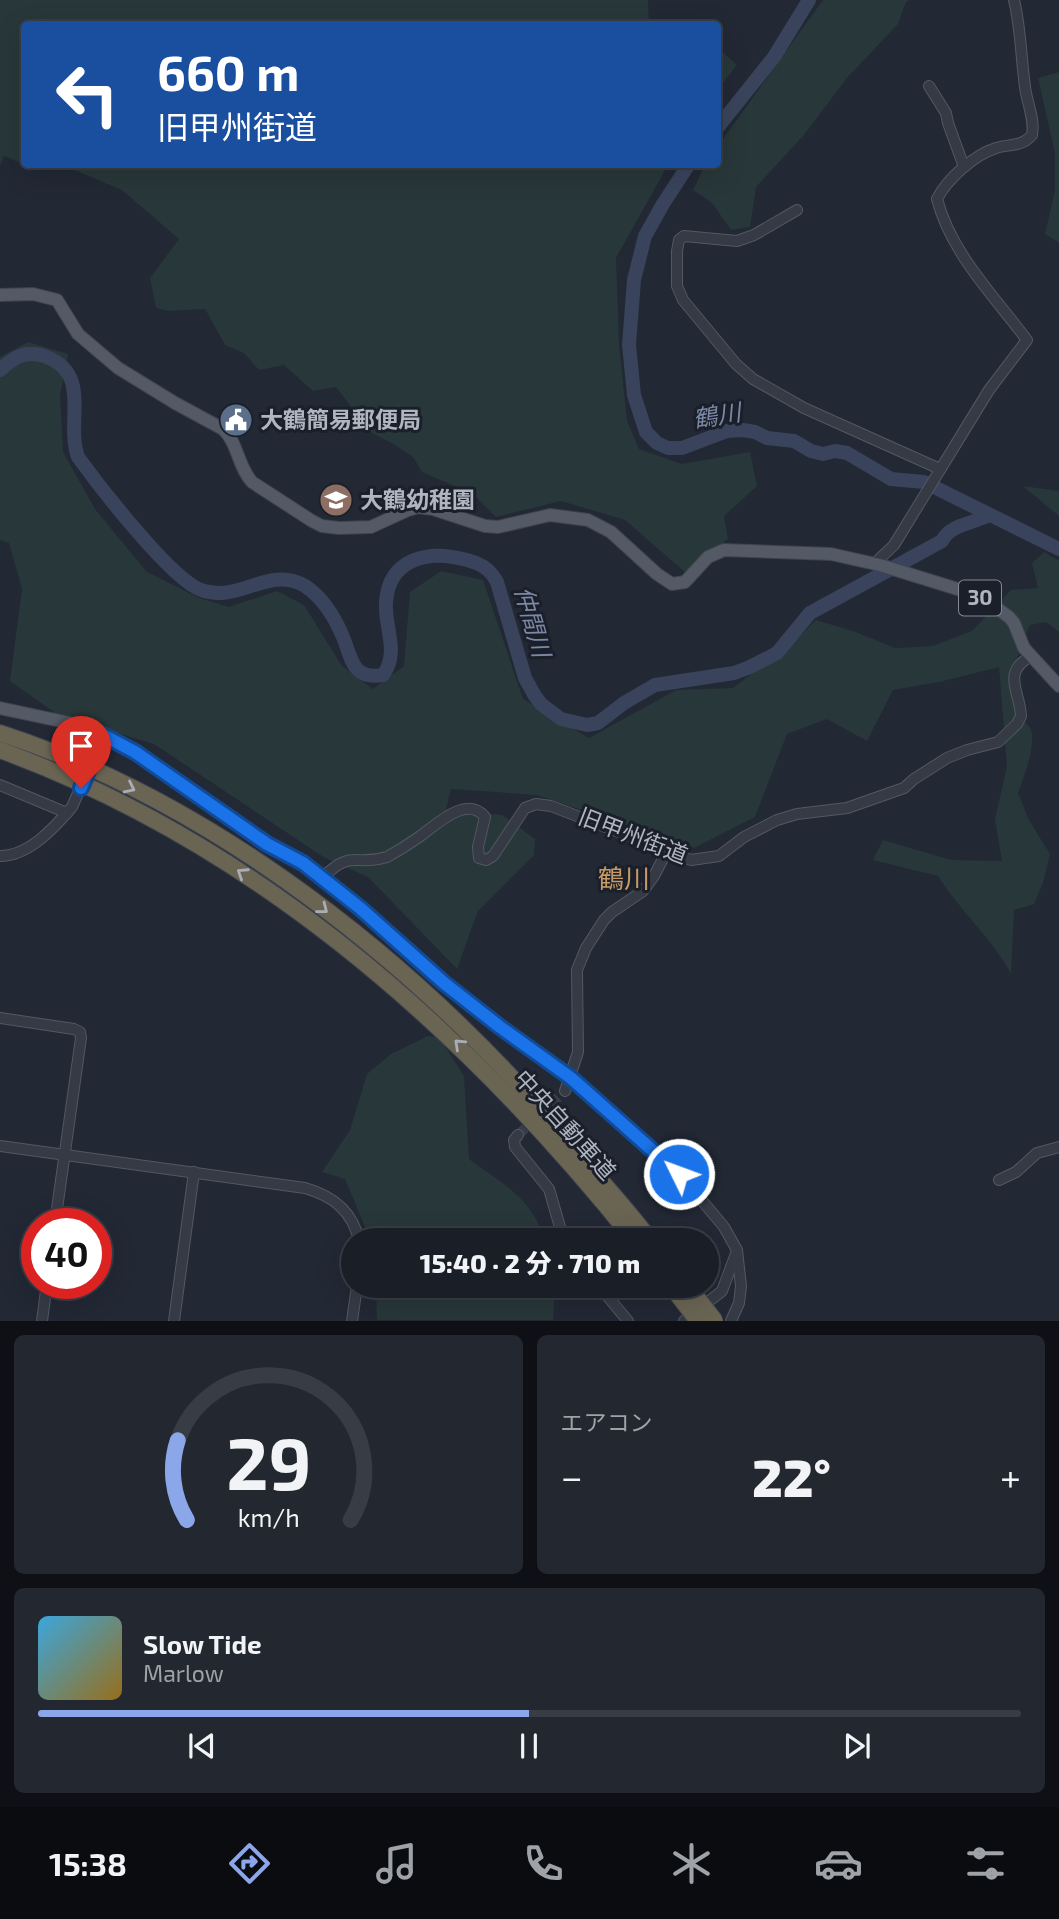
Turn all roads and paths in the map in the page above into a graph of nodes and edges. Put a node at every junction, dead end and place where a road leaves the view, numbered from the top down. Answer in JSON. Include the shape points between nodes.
{"nodes":[{"id":1,"x":1014,"y":0,"type":"edge"},
{"id":2,"x":929,"y":86,"type":"dead end"},
{"id":3,"x":964,"y":167,"type":"junction"},
{"id":4,"x":797,"y":210,"type":"dead end"},
{"id":5,"x":0,"y":295,"type":"edge"},
{"id":6,"x":940,"y":469,"type":"junction"},
{"id":7,"x":877,"y":565,"type":"junction"},
{"id":8,"x":1031,"y":656,"type":"junction"},
{"id":9,"x":1059,"y":686,"type":"edge"},
{"id":10,"x":0,"y":708,"type":"edge"},
{"id":11,"x":0,"y":733,"type":"edge"},
{"id":12,"x":103,"y":735,"type":"junction"},
{"id":13,"x":0,"y":750,"type":"edge"},
{"id":14,"x":0,"y":785,"type":"edge"},
{"id":15,"x":70,"y":810,"type":"junction"},
{"id":16,"x":667,"y":851,"type":"junction"},
{"id":17,"x":0,"y":856,"type":"edge"},
{"id":18,"x":322,"y":878,"type":"junction"},
{"id":19,"x":0,"y":1018,"type":"edge"},
{"id":20,"x":571,"y":1078,"type":"junction"},
{"id":21,"x":565,"y":1091,"type":"tunnel mouth"},
{"id":22,"x":519,"y":1135,"type":"dead end"},
{"id":23,"x":0,"y":1146,"type":"edge"},
{"id":24,"x":1059,"y":1147,"type":"edge"},
{"id":25,"x":65,"y":1155,"type":"junction"},
{"id":26,"x":194,"y":1172,"type":"junction"},
{"id":27,"x":999,"y":1180,"type":"dead end"},
{"id":28,"x":57,"y":1208,"type":"edge"},
{"id":29,"x":354,"y":1228,"type":"edge"},
{"id":30,"x":560,"y":1228,"type":"edge"},
{"id":31,"x":624,"y":1228,"type":"edge"},
{"id":32,"x":640,"y":1228,"type":"edge"},
{"id":33,"x":737,"y":1250,"type":"junction"},
{"id":34,"x":355,"y":1298,"type":"edge"},
{"id":35,"x":609,"y":1298,"type":"edge"},
{"id":36,"x":680,"y":1298,"type":"edge"},
{"id":37,"x":697,"y":1298,"type":"edge"},
{"id":38,"x":45,"y":1299,"type":"edge"},
{"id":39,"x":42,"y":1321,"type":"edge"},
{"id":40,"x":174,"y":1321,"type":"edge"},
{"id":41,"x":352,"y":1321,"type":"edge"},
{"id":42,"x":628,"y":1321,"type":"edge"},
{"id":43,"x":684,"y":1321,"type":"edge"},
{"id":44,"x":698,"y":1321,"type":"edge"},
{"id":45,"x":715,"y":1321,"type":"edge"},
{"id":46,"x":731,"y":1321,"type":"edge"}],
"edges":[{"from":1,"to":3,"type":"street","via":[[1032,135],[1020,144],[992,149]]},
{"from":2,"to":3,"type":"street","via":[[946,113]]},
{"from":3,"to":6,"type":"street","via":[[941,191],[937,199],[940,210],[979,279],[1027,340],[1006,364]]},
{"from":4,"to":6,"type":"street","via":[[737,241],[684,236],[677,251],[677,286],[683,300],[753,379],[804,408]]},
{"from":5,"to":7,"type":"main road","number":"30","via":[[33,294],[57,300],[78,334],[118,368],[223,429],[252,482],[322,526],[371,527],[418,508],[498,527],[550,515],[574,517],[601,525],[673,584],[685,582],[708,557],[724,550],[831,554]]},
{"from":6,"to":7,"type":"street"},
{"from":7,"to":8,"type":"main road","number":"30","via":[[964,591],[1004,612]]},
{"from":8,"to":9,"type":"main road","number":"30"},
{"from":8,"to":16,"type":"street","name":"旧甲州街道","via":[[1021,661],[1013,683],[1021,716],[998,742],[956,754],[904,788],[847,808],[777,820],[744,836],[713,859],[691,860]]},
{"from":10,"to":12,"type":"main road"},
{"from":11,"to":32,"type":"highway","name":"中央自動車道","one_way":true,"via":[[85,766],[159,802],[230,843],[317,904],[472,1038],[528,1096]]},
{"from":12,"to":15,"type":"street","bridge":true},
{"from":12,"to":18,"type":"street"},
{"from":31,"to":13,"type":"highway","name":"中央自動車道","one_way":true,"via":[[488,1072],[335,939],[250,877],[153,819]]},
{"from":14,"to":15,"type":"street"},
{"from":15,"to":17,"type":"street","via":[[26,849]]},
{"from":16,"to":18,"type":"street","name":"旧甲州街道","via":[[536,804],[523,810],[494,856],[482,860],[478,847],[485,817],[469,809],[442,820],[387,857],[344,860]]},
{"from":16,"to":20,"type":"street","via":[[643,891],[608,916],[580,960],[579,1043]]},
{"from":18,"to":20,"type":"street","via":[[434,974]]},
{"from":19,"to":25,"type":"street","via":[[80,1032]]},
{"from":20,"to":21,"type":"street"},
{"from":20,"to":33,"type":"street","via":[[679,1174],[724,1227]]},
{"from":22,"to":30,"type":"street","via":[[515,1147],[549,1189]]},
{"from":23,"to":25,"type":"street"},
{"from":24,"to":27,"type":"street","via":[[1037,1153]]},
{"from":25,"to":26,"type":"street"},
{"from":25,"to":28,"type":"street"},
{"from":26,"to":29,"type":"street","via":[[320,1192],[335,1200]]},
{"from":26,"to":40,"type":"street"},
{"from":33,"to":43,"type":"street","via":[[722,1291]]},
{"from":33,"to":46,"type":"street","via":[[741,1286]]},
{"from":34,"to":41,"type":"street"},
{"from":35,"to":42,"type":"street"},
{"from":36,"to":44,"type":"highway","bridge":true},
{"from":37,"to":45,"type":"highway","bridge":true},
{"from":38,"to":39,"type":"street"}]}
